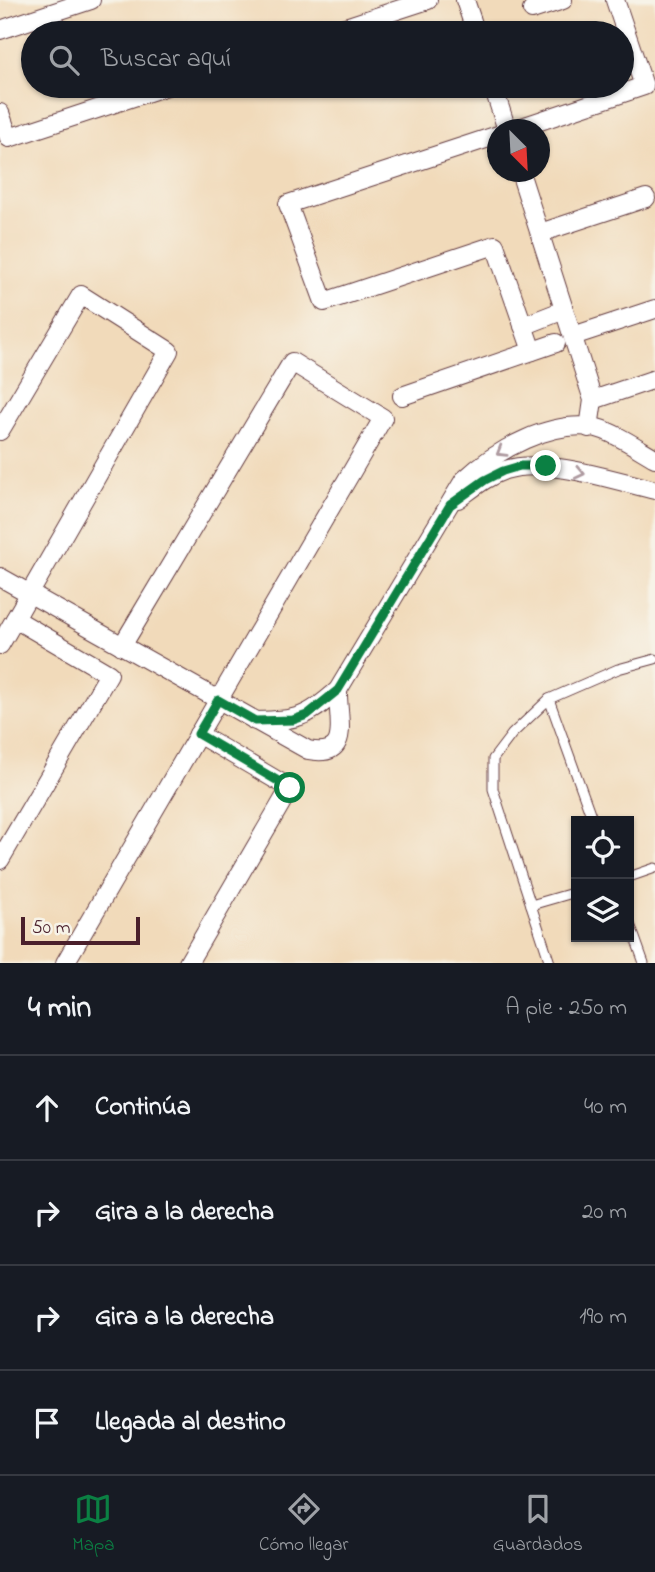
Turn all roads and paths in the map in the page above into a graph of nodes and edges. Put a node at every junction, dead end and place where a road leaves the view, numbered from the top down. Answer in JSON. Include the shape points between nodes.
{"nodes":[{"id":1,"x":91,"y":0,"type":"edge"},
{"id":2,"x":428,"y":0,"type":"edge"},
{"id":3,"x":465,"y":0,"type":"edge"},
{"id":4,"x":563,"y":0,"type":"edge"},
{"id":5,"x":615,"y":0,"type":"edge"},
{"id":6,"x":532,"y":10,"type":"dead end"},
{"id":7,"x":27,"y":21,"type":"edge"},
{"id":8,"x":364,"y":21,"type":"edge"},
{"id":9,"x":472,"y":21,"type":"edge"},
{"id":10,"x":622,"y":21,"type":"edge"},
{"id":11,"x":21,"y":23,"type":"edge"},
{"id":12,"x":0,"y":30,"type":"edge"},
{"id":13,"x":634,"y":56,"type":"edge"},
{"id":14,"x":634,"y":89,"type":"edge"},
{"id":15,"x":131,"y":98,"type":"edge"},
{"id":16,"x":497,"y":98,"type":"edge"},
{"id":17,"x":608,"y":98,"type":"edge"},
{"id":18,"x":0,"y":113,"type":"edge"},
{"id":19,"x":504,"y":119,"type":"edge"},
{"id":20,"x":546,"y":119,"type":"edge"},
{"id":21,"x":487,"y":139,"type":"edge"},
{"id":22,"x":523,"y":182,"type":"edge"},
{"id":23,"x":646,"y":198,"type":"dead end"},
{"id":24,"x":540,"y":233,"type":"junction"},
{"id":25,"x":655,"y":309,"type":"edge"},
{"id":26,"x":564,"y":310,"type":"junction"},
{"id":27,"x":523,"y":326,"type":"junction"},
{"id":28,"x":564,"y":339,"type":"junction"},
{"id":29,"x":532,"y":351,"type":"junction"},
{"id":30,"x":655,"y":379,"type":"edge"},
{"id":31,"x":402,"y":396,"type":"dead end"},
{"id":32,"x":593,"y":400,"type":"junction"},
{"id":33,"x":589,"y":428,"type":"junction"},
{"id":34,"x":0,"y":431,"type":"edge"},
{"id":35,"x":537,"y":436,"type":"junction"},
{"id":36,"x":655,"y":457,"type":"edge"},
{"id":37,"x":546,"y":466,"type":"junction"},
{"id":38,"x":655,"y":490,"type":"edge"},
{"id":39,"x":450,"y":505,"type":"junction"},
{"id":40,"x":0,"y":577,"type":"edge"},
{"id":41,"x":30,"y":594,"type":"junction"},
{"id":42,"x":15,"y":619,"type":"junction"},
{"id":43,"x":0,"y":645,"type":"edge"},
{"id":44,"x":122,"y":646,"type":"junction"},
{"id":45,"x":655,"y":659,"type":"edge"},
{"id":46,"x":338,"y":690,"type":"junction"},
{"id":47,"x":549,"y":699,"type":"junction"},
{"id":48,"x":218,"y":700,"type":"junction"},
{"id":49,"x":255,"y":721,"type":"junction"},
{"id":50,"x":198,"y":734,"type":"junction"},
{"id":51,"x":591,"y":816,"type":"edge"},
{"id":52,"x":0,"y":860,"type":"edge"},
{"id":53,"x":655,"y":868,"type":"edge"},
{"id":54,"x":634,"y":875,"type":"edge"},
{"id":55,"x":571,"y":893,"type":"edge"},
{"id":56,"x":531,"y":905,"type":"junction"},
{"id":57,"x":634,"y":935,"type":"edge"},
{"id":58,"x":65,"y":963,"type":"edge"},
{"id":59,"x":188,"y":963,"type":"edge"},
{"id":60,"x":550,"y":963,"type":"edge"},
{"id":61,"x":644,"y":963,"type":"edge"}],
"edges":[{"from":1,"to":7,"type":"street"},
{"from":2,"to":8,"type":"street"},
{"from":3,"to":9,"type":"street"},
{"from":4,"to":6,"type":"street"},
{"from":5,"to":10,"type":"street"},
{"from":11,"to":12,"type":"street"},
{"from":13,"to":14,"type":"street","via":[[644,86]]},
{"from":15,"to":18,"type":"street","via":[[9,138]]},
{"from":16,"to":19,"type":"street"},
{"from":17,"to":20,"type":"street"},
{"from":21,"to":27,"type":"street","via":[[288,204],[324,302],[495,244]]},
{"from":22,"to":24,"type":"street"},
{"from":23,"to":24,"type":"street"},
{"from":24,"to":26,"type":"street"},
{"from":25,"to":28,"type":"street"},
{"from":26,"to":27,"type":"street"},
{"from":26,"to":28,"type":"street"},
{"from":27,"to":29,"type":"street"},
{"from":28,"to":29,"type":"street"},
{"from":28,"to":32,"type":"street"},
{"from":29,"to":31,"type":"street"},
{"from":30,"to":32,"type":"street"},
{"from":32,"to":33,"type":"street"},
{"from":33,"to":35,"type":"street","via":[[559,429]]},
{"from":33,"to":36,"type":"street","via":[[598,428]]},
{"from":34,"to":41,"type":"street","via":[[81,295],[169,351]]},
{"from":35,"to":37,"type":"street","via":[[534,450]]},
{"from":35,"to":39,"type":"street","one_way":true,"via":[[479,466],[464,480]]},
{"from":37,"to":38,"type":"street","one_way":true},
{"from":37,"to":39,"type":"street","via":[[503,471]]},
{"from":39,"to":46,"type":"street"},
{"from":40,"to":41,"type":"street"},
{"from":41,"to":42,"type":"street"},
{"from":41,"to":44,"type":"street"},
{"from":42,"to":43,"type":"street"},
{"from":42,"to":52,"type":"street","via":[[109,674]]},
{"from":44,"to":48,"type":"street"},
{"from":44,"to":48,"type":"street","via":[[292,362],[383,418]]},
{"from":45,"to":47,"type":"lane","via":[[618,669]]},
{"from":46,"to":49,"type":"street","via":[[307,715]]},
{"from":46,"to":49,"type":"street","via":[[340,737],[334,748],[323,753],[307,750]]},
{"from":47,"to":51,"type":"lane"},
{"from":47,"to":56,"type":"lane","via":[[512,734],[494,759],[493,789]]},
{"from":48,"to":49,"type":"street"},
{"from":48,"to":50,"type":"street"},
{"from":50,"to":58,"type":"street"},
{"from":50,"to":59,"type":"street","via":[[290,788]]},
{"from":53,"to":54,"type":"lane"},
{"from":55,"to":56,"type":"lane"},
{"from":56,"to":60,"type":"lane"},
{"from":57,"to":61,"type":"lane"}]}
